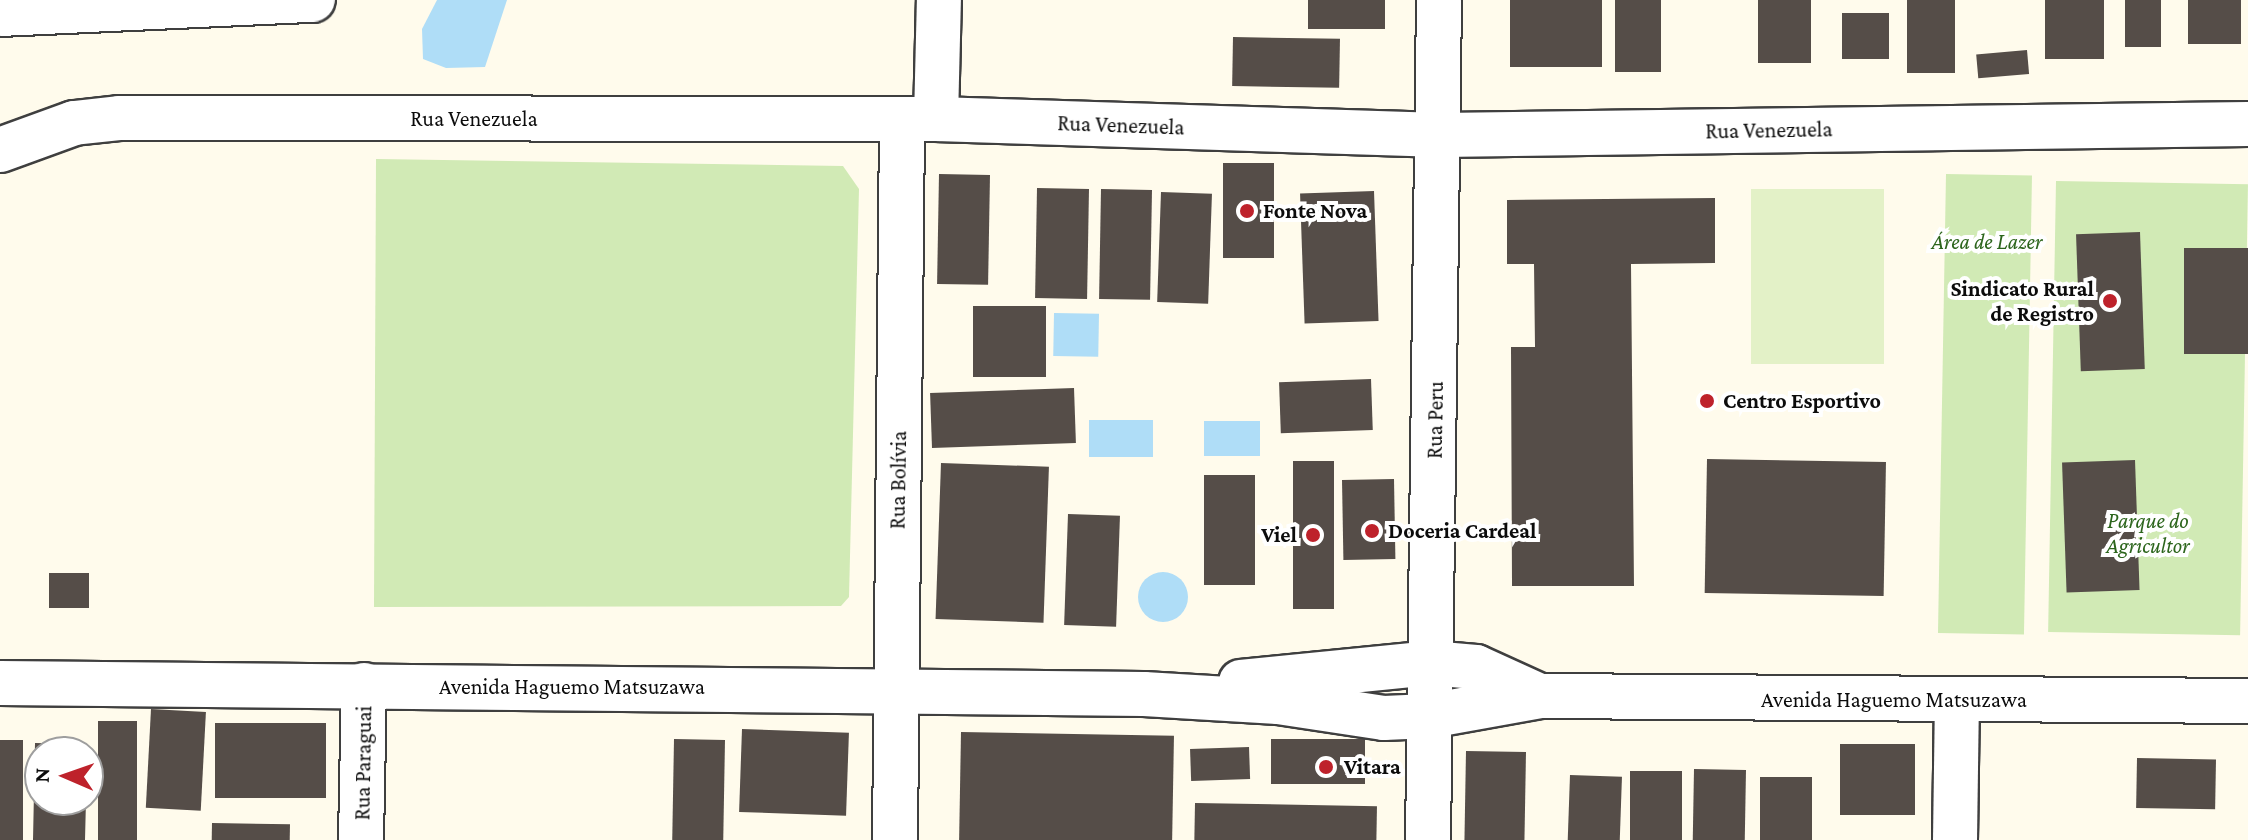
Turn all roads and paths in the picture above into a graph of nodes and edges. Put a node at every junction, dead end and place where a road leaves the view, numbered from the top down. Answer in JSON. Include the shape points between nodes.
{"nodes":[{"id":1,"x":313,"y":0,"type":"edge"},
{"id":2,"x":939,"y":0,"type":"edge"},
{"id":3,"x":1439,"y":0,"type":"edge"},
{"id":4,"x":0,"y":14,"type":"edge"},
{"id":5,"x":919,"y":119,"type":"junction"},
{"id":6,"x":2248,"y":124,"type":"edge"},
{"id":7,"x":1441,"y":135,"type":"junction"},
{"id":8,"x":0,"y":150,"type":"edge"},
{"id":9,"x":1430,"y":663,"type":"junction"},
{"id":10,"x":0,"y":683,"type":"edge"},
{"id":11,"x":364,"y":685,"type":"junction"},
{"id":12,"x":896,"y":688,"type":"junction"},
{"id":13,"x":1144,"y":694,"type":"junction"},
{"id":14,"x":1540,"y":696,"type":"junction"},
{"id":15,"x":1957,"y":701,"type":"junction"},
{"id":16,"x":2248,"y":701,"type":"edge"},
{"id":17,"x":1278,"y":702,"type":"junction"},
{"id":18,"x":1429,"y":716,"type":"junction"},
{"id":19,"x":361,"y":840,"type":"edge"},
{"id":20,"x":895,"y":840,"type":"edge"},
{"id":21,"x":1428,"y":840,"type":"edge"},
{"id":22,"x":1955,"y":840,"type":"edge"}],
"edges":[{"from":1,"to":4,"type":"street"},
{"from":2,"to":5,"type":"street","name":"Rua Bolívia"},
{"from":3,"to":7,"type":"street","name":"Rua Peru"},
{"from":5,"to":7,"type":"street","name":"Rua Venezuela"},
{"from":5,"to":8,"type":"street","name":"Rua Venezuela","via":[[119,118],[74,123]]},
{"from":5,"to":12,"type":"street","name":"Rua Bolívia"},
{"from":6,"to":7,"type":"street","name":"Rua Venezuela"},
{"from":7,"to":9,"type":"street","name":"Rua Peru"},
{"from":9,"to":13,"type":"street","name":"Avenida Haguemo Matsuzawa"},
{"from":9,"to":14,"type":"street","name":"Avenida Haguemo Matsuzawa","via":[[1476,667]]},
{"from":9,"to":17,"type":"street","name":"Avenida Haguemo Matsuzawa","via":[[1421,682],[1403,693]]},
{"from":9,"to":18,"type":"street","name":"Rua Peru"},
{"from":10,"to":11,"type":"street","name":"Avenida Haguemo Matsuzawa"},
{"from":11,"to":12,"type":"street","name":"Avenida Haguemo Matsuzawa"},
{"from":11,"to":19,"type":"street","name":"Rua Paraguai"},
{"from":12,"to":13,"type":"street","name":"Avenida Haguemo Matsuzawa"},
{"from":12,"to":20,"type":"street","name":"Rua Bolívia"},
{"from":13,"to":17,"type":"street","name":"Avenida Haguemo Matsuzawa"},
{"from":14,"to":15,"type":"street","name":"Avenida Haguemo Matsuzawa"},
{"from":14,"to":18,"type":"street","name":"Avenida Haguemo Matsuzawa"},
{"from":15,"to":16,"type":"street","name":"Avenida Haguemo Matsuzawa"},
{"from":15,"to":22,"type":"street"},
{"from":17,"to":18,"type":"street","name":"Avenida Haguemo Matsuzawa","via":[[1384,718]]},
{"from":18,"to":21,"type":"street","name":"Rua Peru"}]}
